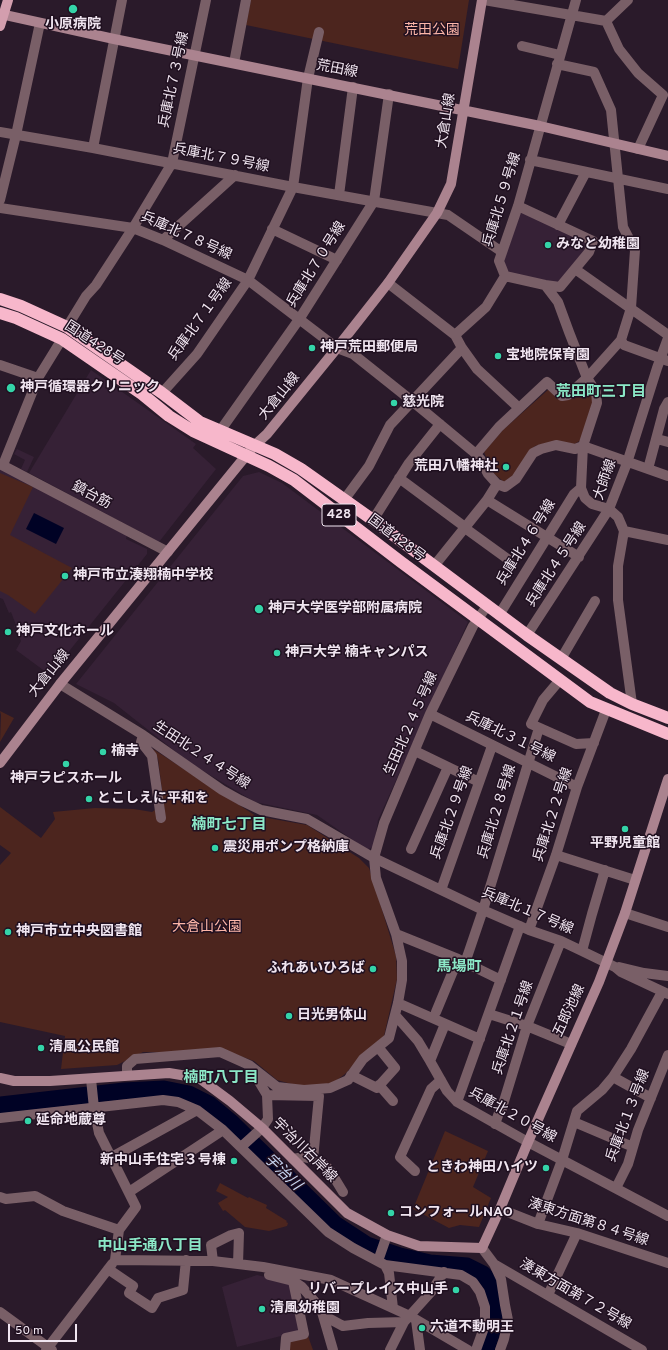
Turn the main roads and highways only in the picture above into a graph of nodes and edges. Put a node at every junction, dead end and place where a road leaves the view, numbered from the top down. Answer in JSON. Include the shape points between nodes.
{"nodes":[{"id":1,"x":8,"y":0,"type":"edge"},
{"id":2,"x":2,"y":14,"type":"edge"},
{"id":3,"x":0,"y":26,"type":"edge"},
{"id":4,"x":0,"y":299,"type":"edge"},
{"id":5,"x":0,"y":313,"type":"edge"},
{"id":6,"x":668,"y":718,"type":"edge"},
{"id":7,"x":668,"y":734,"type":"edge"}],
"edges":[{"from":1,"to":2,"type":"main road"},
{"from":2,"to":3,"type":"main road"},
{"from":4,"to":6,"type":"highway","name":"国道428号","number":"428","via":[[67,327],[200,422],[275,454],[301,469],[610,693]]},
{"from":5,"to":7,"type":"highway","name":"国道428号","number":"428","via":[[62,339],[193,431],[294,480],[559,681],[606,710]]}]}
